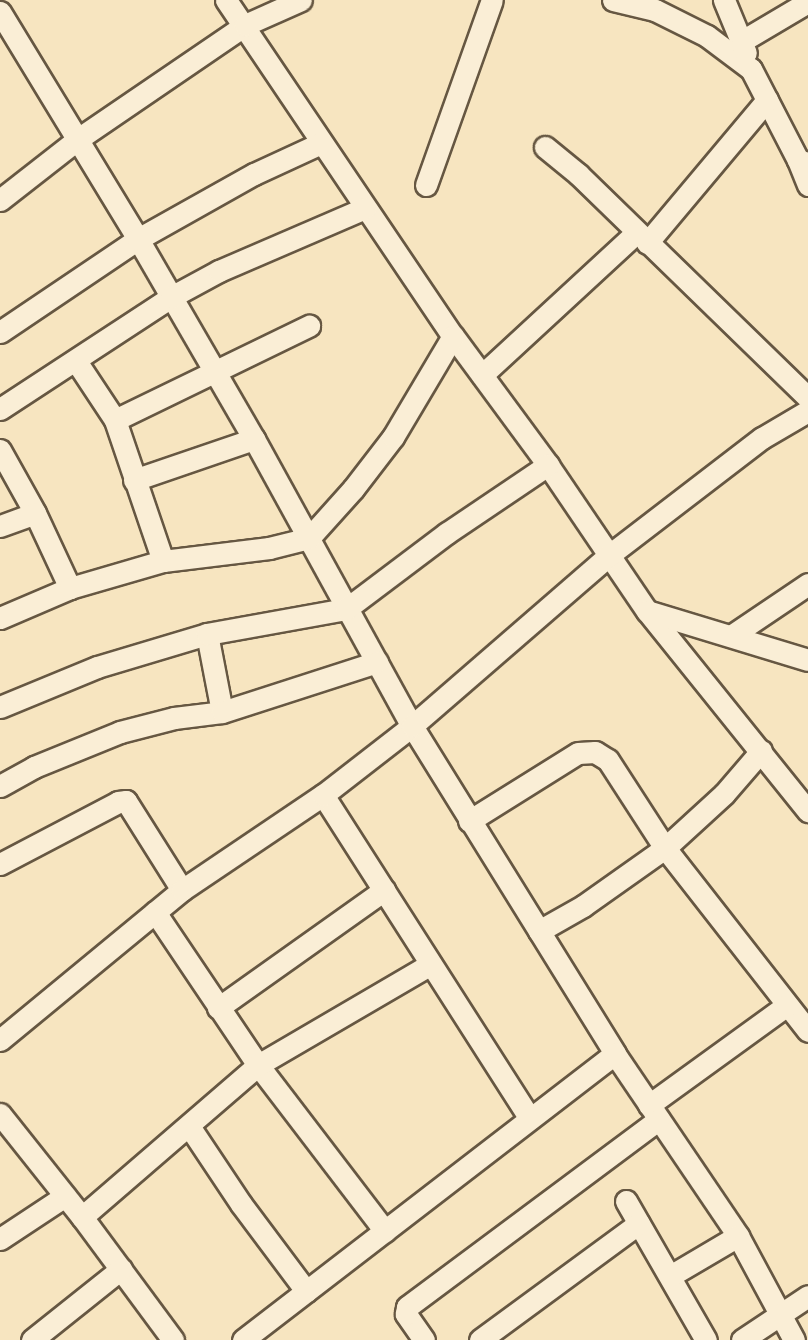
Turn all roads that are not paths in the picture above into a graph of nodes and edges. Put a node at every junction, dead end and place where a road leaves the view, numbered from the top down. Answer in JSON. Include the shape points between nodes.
{"nodes":[{"id":1,"x":226,"y":0,"type":"edge"},
{"id":2,"x":300,"y":0,"type":"edge"},
{"id":3,"x":492,"y":0,"type":"edge"},
{"id":4,"x":613,"y":0,"type":"edge"},
{"id":5,"x":724,"y":0,"type":"edge"},
{"id":6,"x":808,"y":2,"type":"edge"},
{"id":7,"x":0,"y":12,"type":"edge"},
{"id":8,"x":244,"y":24,"type":"junction"},
{"id":9,"x":741,"y":41,"type":"junction"},
{"id":10,"x":751,"y":69,"type":"junction"},
{"id":11,"x":767,"y":100,"type":"junction"},
{"id":12,"x":78,"y":139,"type":"junction"},
{"id":13,"x":321,"y":143,"type":"junction"},
{"id":14,"x":545,"y":147,"type":"dead end"},
{"id":15,"x":803,"y":161,"type":"edge"},
{"id":16,"x":426,"y":185,"type":"dead end"},
{"id":17,"x":808,"y":185,"type":"edge"},
{"id":18,"x":0,"y":200,"type":"edge"},
{"id":19,"x":365,"y":208,"type":"junction"},
{"id":20,"x":642,"y":238,"type":"junction"},
{"id":21,"x":138,"y":239,"type":"junction"},
{"id":22,"x":171,"y":297,"type":"junction"},
{"id":23,"x":309,"y":326,"type":"dead end"},
{"id":24,"x":0,"y":332,"type":"edge"},
{"id":25,"x":453,"y":336,"type":"junction"},
{"id":26,"x":76,"y":361,"type":"junction"},
{"id":27,"x":216,"y":373,"type":"junction"},
{"id":28,"x":482,"y":375,"type":"junction"},
{"id":29,"x":808,"y":398,"type":"edge"},
{"id":30,"x":0,"y":409,"type":"edge"},
{"id":31,"x":808,"y":411,"type":"edge"},
{"id":32,"x":116,"y":420,"type":"junction"},
{"id":33,"x":254,"y":439,"type":"junction"},
{"id":34,"x":0,"y":450,"type":"edge"},
{"id":35,"x":548,"y":465,"type":"junction"},
{"id":36,"x":134,"y":480,"type":"junction"},
{"id":37,"x":35,"y":513,"type":"junction"},
{"id":38,"x":0,"y":526,"type":"edge"},
{"id":39,"x":309,"y":538,"type":"junction"},
{"id":40,"x":608,"y":556,"type":"junction"},
{"id":41,"x":163,"y":561,"type":"junction"},
{"id":42,"x":808,"y":584,"type":"edge"},
{"id":43,"x":70,"y":588,"type":"junction"},
{"id":44,"x":346,"y":609,"type":"junction"},
{"id":45,"x":647,"y":611,"type":"junction"},
{"id":46,"x":0,"y":618,"type":"edge"},
{"id":47,"x":206,"y":634,"type":"junction"},
{"id":48,"x":731,"y":636,"type":"junction"},
{"id":49,"x":808,"y":660,"type":"edge"},
{"id":50,"x":377,"y":662,"type":"junction"},
{"id":51,"x":0,"y":707,"type":"edge"},
{"id":52,"x":222,"y":712,"type":"junction"},
{"id":53,"x":412,"y":726,"type":"junction"},
{"id":54,"x":761,"y":751,"type":"junction"},
{"id":55,"x":0,"y":786,"type":"edge"},
{"id":56,"x":323,"y":795,"type":"junction"},
{"id":57,"x":808,"y":811,"type":"edge"},
{"id":58,"x":469,"y":821,"type":"junction"},
{"id":59,"x":666,"y":848,"type":"junction"},
{"id":60,"x":0,"y":863,"type":"edge"},
{"id":61,"x":182,"y":890,"type":"junction"},
{"id":62,"x":384,"y":890,"type":"junction"},
{"id":63,"x":155,"y":912,"type":"junction"},
{"id":64,"x":539,"y":931,"type":"junction"},
{"id":65,"x":430,"y":964,"type":"junction"},
{"id":66,"x":787,"y":1005,"type":"junction"},
{"id":67,"x":218,"y":1008,"type":"junction"},
{"id":68,"x":808,"y":1031,"type":"edge"},
{"id":69,"x":0,"y":1040,"type":"edge"},
{"id":70,"x":615,"y":1054,"type":"junction"},
{"id":71,"x":257,"y":1065,"type":"junction"},
{"id":72,"x":654,"y":1112,"type":"junction"},
{"id":73,"x":0,"y":1114,"type":"edge"},
{"id":74,"x":530,"y":1119,"type":"junction"},
{"id":75,"x":189,"y":1126,"type":"junction"},
{"id":76,"x":65,"y":1196,"type":"junction"},
{"id":77,"x":626,"y":1201,"type":"dead end"},
{"id":78,"x":82,"y":1217,"type":"junction"},
{"id":79,"x":639,"y":1223,"type":"junction"},
{"id":80,"x":385,"y":1231,"type":"junction"},
{"id":81,"x":738,"y":1236,"type":"junction"},
{"id":82,"x":0,"y":1239,"type":"edge"},
{"id":83,"x":121,"y":1269,"type":"junction"},
{"id":84,"x":670,"y":1276,"type":"junction"},
{"id":85,"x":306,"y":1291,"type":"junction"},
{"id":86,"x":808,"y":1296,"type":"edge"},
{"id":87,"x":780,"y":1315,"type":"junction"},
{"id":88,"x":32,"y":1340,"type":"edge"},
{"id":89,"x":173,"y":1340,"type":"edge"},
{"id":90,"x":243,"y":1340,"type":"edge"},
{"id":91,"x":423,"y":1340,"type":"edge"},
{"id":92,"x":480,"y":1340,"type":"edge"},
{"id":93,"x":706,"y":1340,"type":"edge"},
{"id":94,"x":742,"y":1340,"type":"edge"},
{"id":95,"x":794,"y":1340,"type":"edge"}],
"edges":[{"from":1,"to":8,"type":"street"},
{"from":2,"to":8,"type":"street"},
{"from":3,"to":16,"type":"street"},
{"from":4,"to":10,"type":"street","via":[[654,10],[707,36]]},
{"from":5,"to":9,"type":"street"},
{"from":6,"to":9,"type":"street"},
{"from":7,"to":12,"type":"street"},
{"from":8,"to":12,"type":"street"},
{"from":8,"to":13,"type":"street"},
{"from":9,"to":10,"type":"street"},
{"from":10,"to":11,"type":"street"},
{"from":11,"to":15,"type":"street"},
{"from":11,"to":20,"type":"street"},
{"from":12,"to":18,"type":"street"},
{"from":12,"to":21,"type":"street"},
{"from":13,"to":19,"type":"street"},
{"from":13,"to":21,"type":"street","via":[[254,174]]},
{"from":14,"to":20,"type":"street"},
{"from":15,"to":17,"type":"street"},
{"from":19,"to":22,"type":"street","via":[[219,271]]},
{"from":19,"to":25,"type":"street"},
{"from":20,"to":28,"type":"street"},
{"from":20,"to":29,"type":"street"},
{"from":21,"to":22,"type":"street"},
{"from":21,"to":24,"type":"street"},
{"from":22,"to":26,"type":"street"},
{"from":22,"to":27,"type":"street"},
{"from":23,"to":27,"type":"street"},
{"from":25,"to":28,"type":"street"},
{"from":25,"to":39,"type":"street","via":[[393,437]]},
{"from":26,"to":30,"type":"street"},
{"from":26,"to":32,"type":"street"},
{"from":27,"to":32,"type":"street"},
{"from":27,"to":33,"type":"street"},
{"from":28,"to":35,"type":"street"},
{"from":31,"to":40,"type":"street","via":[[762,438]]},
{"from":32,"to":36,"type":"street"},
{"from":33,"to":36,"type":"street"},
{"from":33,"to":39,"type":"street"},
{"from":34,"to":37,"type":"street"},
{"from":35,"to":40,"type":"street"},
{"from":35,"to":44,"type":"street"},
{"from":36,"to":41,"type":"street"},
{"from":37,"to":38,"type":"street"},
{"from":37,"to":43,"type":"street"},
{"from":39,"to":41,"type":"street","via":[[269,548]]},
{"from":39,"to":44,"type":"street"},
{"from":40,"to":45,"type":"street"},
{"from":40,"to":53,"type":"street"},
{"from":41,"to":43,"type":"street"},
{"from":42,"to":48,"type":"street"},
{"from":43,"to":46,"type":"street"},
{"from":44,"to":47,"type":"street"},
{"from":44,"to":50,"type":"street"},
{"from":45,"to":48,"type":"street"},
{"from":45,"to":54,"type":"street"},
{"from":47,"to":51,"type":"street","via":[[97,667]]},
{"from":47,"to":52,"type":"street"},
{"from":48,"to":49,"type":"street"},
{"from":50,"to":52,"type":"street"},
{"from":50,"to":53,"type":"street"},
{"from":52,"to":55,"type":"street","via":[[120,732]]},
{"from":53,"to":56,"type":"street"},
{"from":53,"to":58,"type":"street"},
{"from":54,"to":57,"type":"street"},
{"from":54,"to":59,"type":"street","via":[[724,794]]},
{"from":56,"to":61,"type":"street"},
{"from":56,"to":62,"type":"street"},
{"from":58,"to":59,"type":"street","via":[[578,753],[595,752],[608,760]]},
{"from":58,"to":64,"type":"street"},
{"from":59,"to":64,"type":"street"},
{"from":59,"to":66,"type":"street"},
{"from":60,"to":61,"type":"street","via":[[126,801]]},
{"from":61,"to":63,"type":"street"},
{"from":62,"to":65,"type":"street"},
{"from":62,"to":67,"type":"street"},
{"from":63,"to":67,"type":"street"},
{"from":63,"to":69,"type":"street"},
{"from":64,"to":70,"type":"street"},
{"from":65,"to":71,"type":"street"},
{"from":65,"to":74,"type":"street"},
{"from":66,"to":68,"type":"street"},
{"from":66,"to":72,"type":"street"},
{"from":67,"to":71,"type":"street"},
{"from":70,"to":72,"type":"street"},
{"from":70,"to":74,"type":"street"},
{"from":71,"to":75,"type":"street"},
{"from":71,"to":80,"type":"street"},
{"from":72,"to":81,"type":"street"},
{"from":72,"to":91,"type":"street","via":[[407,1307],[406,1314]]},
{"from":73,"to":76,"type":"street"},
{"from":74,"to":80,"type":"street"},
{"from":75,"to":78,"type":"street"},
{"from":75,"to":85,"type":"street"},
{"from":76,"to":78,"type":"street"},
{"from":76,"to":82,"type":"street"},
{"from":77,"to":79,"type":"street"},
{"from":78,"to":83,"type":"street"},
{"from":79,"to":84,"type":"street"},
{"from":79,"to":92,"type":"street"},
{"from":80,"to":85,"type":"street"},
{"from":81,"to":84,"type":"street"},
{"from":81,"to":87,"type":"street"},
{"from":83,"to":88,"type":"street"},
{"from":83,"to":89,"type":"street"},
{"from":84,"to":93,"type":"street"},
{"from":85,"to":90,"type":"street"},
{"from":86,"to":87,"type":"street"},
{"from":87,"to":94,"type":"street"},
{"from":87,"to":95,"type":"street"}]}
